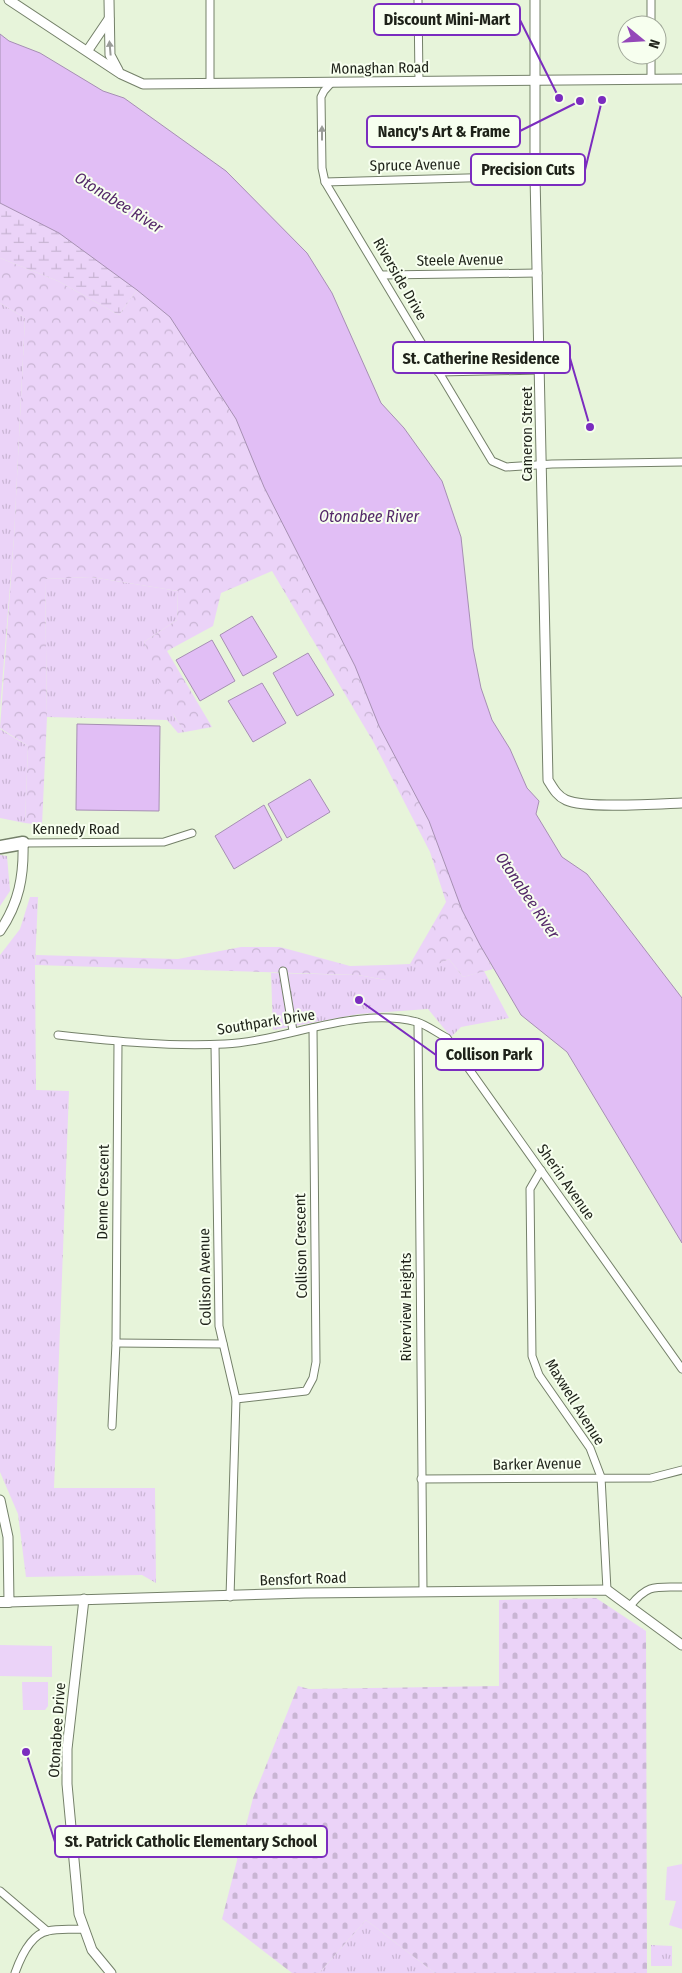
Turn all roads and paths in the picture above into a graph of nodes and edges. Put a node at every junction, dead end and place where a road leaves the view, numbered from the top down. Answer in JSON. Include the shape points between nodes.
{"nodes":[{"id":1,"x":9,"y":0,"type":"edge"},
{"id":2,"x":109,"y":0,"type":"edge"},
{"id":3,"x":210,"y":0,"type":"edge"},
{"id":4,"x":418,"y":0,"type":"edge"},
{"id":5,"x":535,"y":0,"type":"edge"},
{"id":6,"x":651,"y":0,"type":"edge"},
{"id":7,"x":651,"y":15,"type":"edge"},
{"id":8,"x":109,"y":18,"type":"junction"},
{"id":9,"x":88,"y":50,"type":"junction"},
{"id":10,"x":651,"y":65,"type":"edge"},
{"id":11,"x":121,"y":74,"type":"junction"},
{"id":12,"x":650,"y":79,"type":"junction"},
{"id":13,"x":682,"y":79,"type":"edge"},
{"id":14,"x":535,"y":80,"type":"junction"},
{"id":15,"x":419,"y":81,"type":"junction"},
{"id":16,"x":332,"y":82,"type":"junction"},
{"id":17,"x":210,"y":83,"type":"junction"},
{"id":18,"x":535,"y":176,"type":"junction"},
{"id":19,"x":325,"y":182,"type":"junction"},
{"id":20,"x":538,"y":272,"type":"junction"},
{"id":21,"x":382,"y":275,"type":"junction"},
{"id":22,"x":541,"y":370,"type":"junction"},
{"id":23,"x":438,"y":372,"type":"junction"},
{"id":24,"x":682,"y":462,"type":"edge"},
{"id":25,"x":541,"y":464,"type":"junction"},
{"id":26,"x":682,"y":803,"type":"edge"},
{"id":27,"x":192,"y":833,"type":"dead end"},
{"id":28,"x":0,"y":838,"type":"edge"},
{"id":29,"x":23,"y":843,"type":"junction"},
{"id":30,"x":0,"y":847,"type":"edge"},
{"id":31,"x":0,"y":931,"type":"edge"},
{"id":32,"x":283,"y":970,"type":"dead end"},
{"id":33,"x":418,"y":1023,"type":"junction"},
{"id":34,"x":313,"y":1028,"type":"junction"},
{"id":35,"x":294,"y":1031,"type":"junction"},
{"id":36,"x":58,"y":1035,"type":"dead end"},
{"id":37,"x":118,"y":1042,"type":"junction"},
{"id":38,"x":215,"y":1044,"type":"junction"},
{"id":39,"x":541,"y":1170,"type":"junction"},
{"id":40,"x":116,"y":1343,"type":"junction"},
{"id":41,"x":223,"y":1344,"type":"junction"},
{"id":42,"x":682,"y":1369,"type":"edge"},
{"id":43,"x":236,"y":1399,"type":"junction"},
{"id":44,"x":112,"y":1426,"type":"dead end"},
{"id":45,"x":682,"y":1470,"type":"edge"},
{"id":46,"x":601,"y":1477,"type":"junction"},
{"id":47,"x":421,"y":1479,"type":"junction"},
{"id":48,"x":0,"y":1500,"type":"edge"},
{"id":49,"x":682,"y":1587,"type":"edge"},
{"id":50,"x":607,"y":1590,"type":"junction"},
{"id":51,"x":423,"y":1591,"type":"junction"},
{"id":52,"x":230,"y":1597,"type":"junction"},
{"id":53,"x":84,"y":1599,"type":"junction"},
{"id":54,"x":5,"y":1602,"type":"edge"},
{"id":55,"x":630,"y":1606,"type":"junction"},
{"id":56,"x":682,"y":1645,"type":"edge"},
{"id":57,"x":0,"y":1891,"type":"edge"},
{"id":58,"x":84,"y":1929,"type":"junction"},
{"id":59,"x":47,"y":1931,"type":"junction"},
{"id":60,"x":14,"y":1973,"type":"edge"},
{"id":61,"x":111,"y":1973,"type":"edge"}],
"edges":[{"from":1,"to":9,"type":"street","name":"Monaghan Road"},
{"from":2,"to":8,"type":"street"},
{"from":3,"to":17,"type":"street"},
{"from":4,"to":15,"type":"street"},
{"from":5,"to":14,"type":"street","name":"Cameron Street"},
{"from":6,"to":7,"type":"street"},
{"from":8,"to":9,"type":"street"},
{"from":11,"to":8,"type":"street","one_way":true,"via":[[110,54]]},
{"from":9,"to":11,"type":"street","name":"Monaghan Road"},
{"from":10,"to":12,"type":"street"},
{"from":11,"to":17,"type":"street","name":"Monaghan Road","via":[[143,84]]},
{"from":12,"to":13,"type":"street","name":"Monaghan Road"},
{"from":12,"to":14,"type":"street","name":"Monaghan Road"},
{"from":14,"to":15,"type":"street","name":"Monaghan Road"},
{"from":14,"to":18,"type":"street","name":"Cameron Street"},
{"from":15,"to":16,"type":"street","name":"Monaghan Road"},
{"from":16,"to":17,"type":"street","name":"Monaghan Road"},
{"from":19,"to":16,"type":"street","name":"Riverside Drive","one_way":true,"via":[[321,97]]},
{"from":18,"to":19,"type":"street","name":"Spruce Avenue"},
{"from":18,"to":20,"type":"street","name":"Cameron Street"},
{"from":19,"to":21,"type":"street","name":"Riverside Drive"},
{"from":20,"to":21,"type":"street","name":"Steele Avenue"},
{"from":20,"to":22,"type":"street","name":"Cameron Street"},
{"from":21,"to":23,"type":"street","name":"Riverside Drive"},
{"from":22,"to":23,"type":"street"},
{"from":22,"to":25,"type":"street","name":"Cameron Street"},
{"from":23,"to":25,"type":"street","name":"Riverside Drive","via":[[492,461],[506,467]]},
{"from":24,"to":25,"type":"street","name":"Riverside Drive"},
{"from":25,"to":26,"type":"street","name":"Cameron Street","via":[[548,780],[566,801],[587,805]]},
{"from":27,"to":29,"type":"street","name":"Kennedy Road","via":[[164,842]]},
{"from":28,"to":29,"type":"highway"},
{"from":29,"to":30,"type":"highway"},
{"from":29,"to":31,"type":"street","name":"Kennedy Road","via":[[24,869],[20,888]]},
{"from":32,"to":35,"type":"street"},
{"from":33,"to":34,"type":"street","name":"Southpark Drive","via":[[392,1018]]},
{"from":33,"to":39,"type":"street","name":"Sherin Avenue","via":[[447,1038]]},
{"from":33,"to":47,"type":"street","name":"Riverview Heights"},
{"from":34,"to":35,"type":"street","name":"Southpark Drive"},
{"from":34,"to":43,"type":"street","name":"Collison Crescent","via":[[316,1362],[313,1378],[306,1391]]},
{"from":35,"to":38,"type":"street","name":"Southpark Drive"},
{"from":36,"to":37,"type":"street","name":"Southpark Drive"},
{"from":37,"to":38,"type":"street","name":"Southpark Drive"},
{"from":37,"to":40,"type":"street","name":"Denne Crescent"},
{"from":38,"to":41,"type":"street","name":"Collison Avenue","via":[[219,1326]]},
{"from":39,"to":42,"type":"street","name":"Sherin Avenue"},
{"from":39,"to":46,"type":"street","name":"Maxwell Avenue","via":[[530,1189],[532,1356],[539,1375],[590,1448]]},
{"from":40,"to":41,"type":"street"},
{"from":40,"to":44,"type":"street","name":"Denne Crescent"},
{"from":41,"to":43,"type":"street","name":"Collison Avenue"},
{"from":43,"to":52,"type":"street","name":"Collison Avenue"},
{"from":45,"to":46,"type":"street","name":"Barker Avenue","via":[[651,1478]]},
{"from":46,"to":47,"type":"street","name":"Barker Avenue"},
{"from":46,"to":50,"type":"street","name":"Maxwell Avenue"},
{"from":47,"to":51,"type":"street","name":"Riverview Heights"},
{"from":48,"to":54,"type":"street","via":[[8,1537]]},
{"from":49,"to":55,"type":"street","via":[[652,1587],[641,1593]]},
{"from":50,"to":51,"type":"street","name":"Bensfort Road"},
{"from":50,"to":55,"type":"street"},
{"from":51,"to":52,"type":"street","name":"Bensfort Road"},
{"from":52,"to":53,"type":"street","name":"Bensfort Road"},
{"from":53,"to":54,"type":"street","name":"Bensfort Road"},
{"from":53,"to":58,"type":"street","name":"Otonabee Drive","via":[[66,1749],[77,1904]]},
{"from":55,"to":56,"type":"street"},
{"from":57,"to":59,"type":"street"},
{"from":58,"to":59,"type":"street"},
{"from":58,"to":61,"type":"street","name":"Otonabee Drive","via":[[92,1950]]},
{"from":59,"to":60,"type":"street","via":[[28,1947]]}]}
